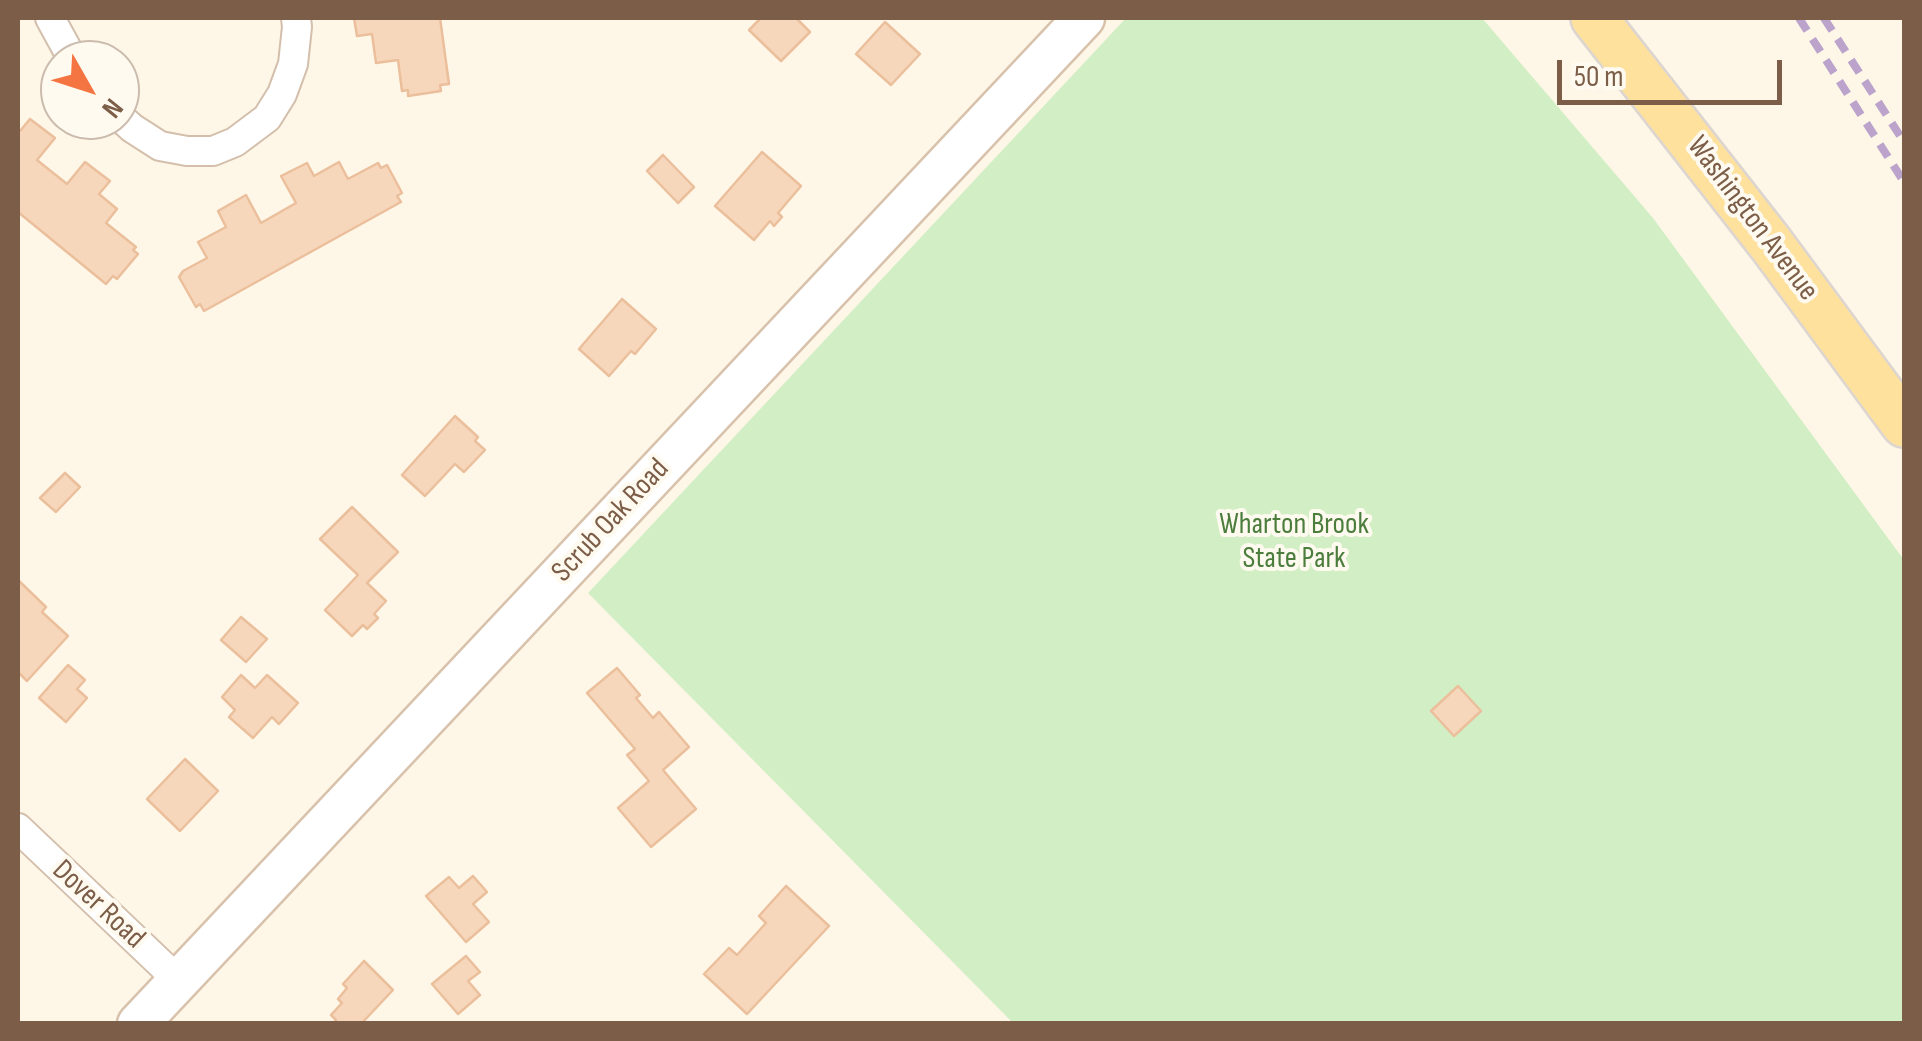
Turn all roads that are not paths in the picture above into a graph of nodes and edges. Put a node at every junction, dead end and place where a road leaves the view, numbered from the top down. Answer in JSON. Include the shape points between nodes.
{"nodes":[{"id":1,"x":50,"y":18,"type":"edge"},
{"id":2,"x":296,"y":18,"type":"edge"},
{"id":3,"x":1084,"y":18,"type":"edge"},
{"id":4,"x":1594,"y":18,"type":"edge"},
{"id":5,"x":62,"y":40,"type":"edge"},
{"id":6,"x":140,"y":133,"type":"edge"},
{"id":7,"x":1904,"y":424,"type":"edge"},
{"id":8,"x":18,"y":828,"type":"edge"},
{"id":9,"x":179,"y":981,"type":"junction"},
{"id":10,"x":138,"y":1024,"type":"edge"}],
"edges":[{"from":1,"to":5,"type":"street"},
{"from":2,"to":6,"type":"street","via":[[293,64],[282,94],[267,118],[235,142],[187,152]]},
{"from":3,"to":9,"type":"main road","name":"Scrub Oak Road"},
{"from":4,"to":7,"type":"main road","name":"Washington Avenue"},
{"from":8,"to":9,"type":"street","name":"Dover Road"},
{"from":9,"to":10,"type":"main road","name":"Scrub Oak Road"}]}
